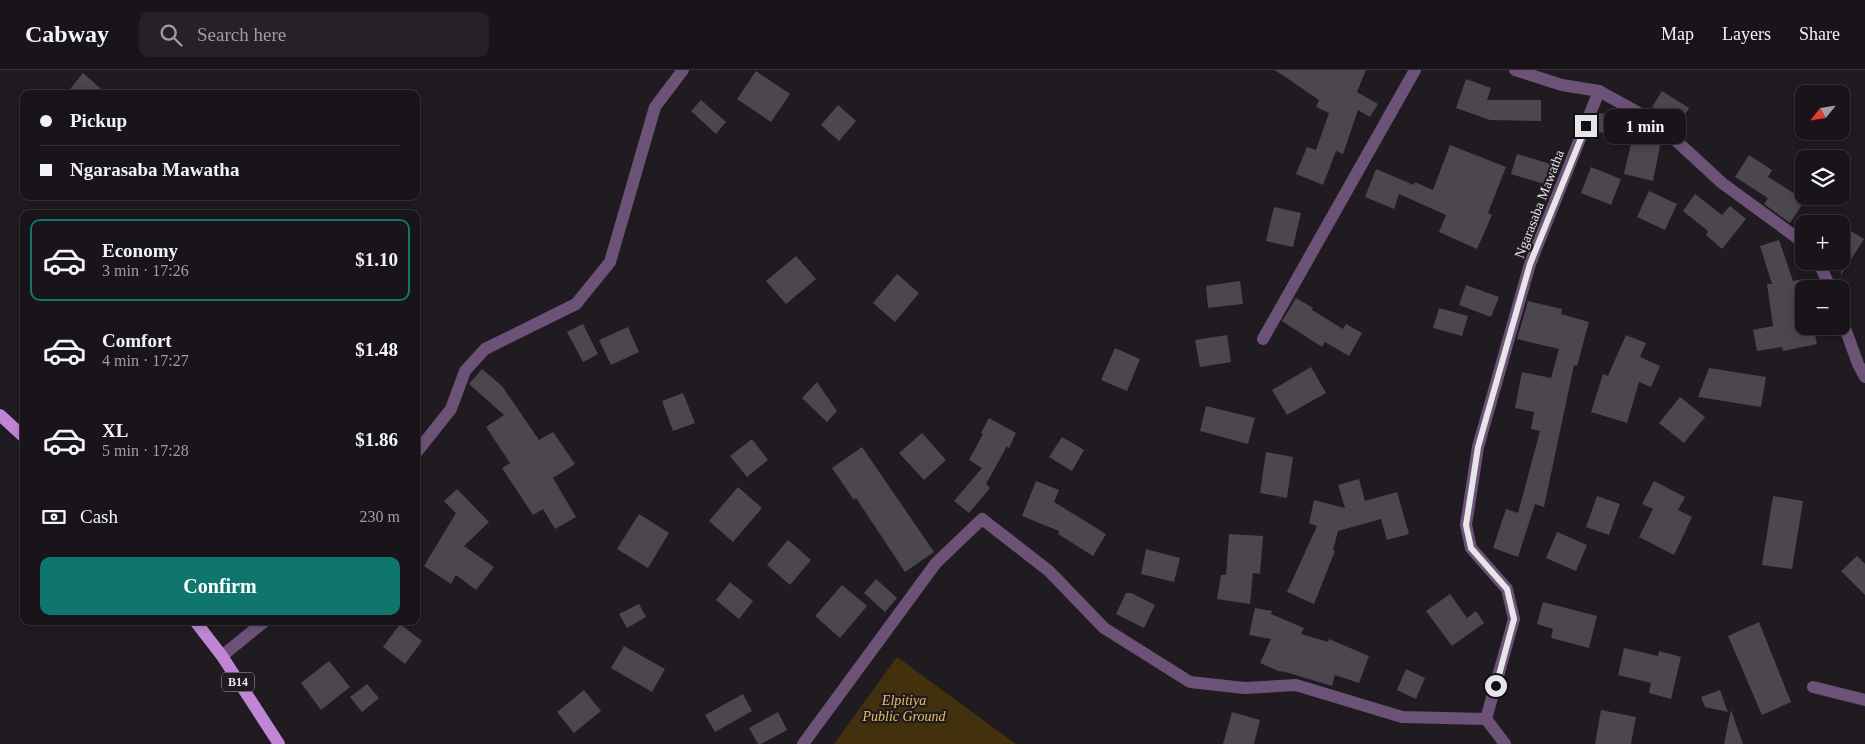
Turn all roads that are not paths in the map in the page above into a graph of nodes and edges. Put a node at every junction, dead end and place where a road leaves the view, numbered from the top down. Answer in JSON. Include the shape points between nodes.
{"nodes":[{"id":1,"x":683,"y":70,"type":"edge"},
{"id":2,"x":1415,"y":70,"type":"edge"},
{"id":3,"x":1516,"y":70,"type":"edge"},
{"id":4,"x":1599,"y":91,"type":"junction"},
{"id":5,"x":1795,"y":236,"type":"edge"},
{"id":6,"x":1848,"y":335,"type":"edge"},
{"id":7,"x":1263,"y":339,"type":"dead end"},
{"id":8,"x":1865,"y":377,"type":"edge"},
{"id":9,"x":0,"y":414,"type":"edge"},
{"id":10,"x":20,"y":433,"type":"edge"},
{"id":11,"x":420,"y":448,"type":"edge"},
{"id":12,"x":198,"y":625,"type":"edge"},
{"id":13,"x":260,"y":625,"type":"edge"},
{"id":14,"x":222,"y":656,"type":"junction"},
{"id":15,"x":1813,"y":687,"type":"dead end"},
{"id":16,"x":1865,"y":700,"type":"edge"},
{"id":17,"x":1486,"y":719,"type":"junction"},
{"id":18,"x":279,"y":744,"type":"edge"},
{"id":19,"x":803,"y":744,"type":"edge"},
{"id":20,"x":1505,"y":744,"type":"edge"}],
"edges":[{"from":1,"to":11,"type":"street","via":[[655,107],[610,262],[576,304],[485,349],[465,371],[451,409]]},
{"from":2,"to":7,"type":"street"},
{"from":3,"to":4,"type":"street","via":[[1562,85]]},
{"from":4,"to":5,"type":"street","via":[[1657,123],[1722,183]]},
{"from":4,"to":17,"type":"street","name":"Ngarasaba Mawatha","via":[[1530,264],[1478,447],[1466,525],[1471,548],[1507,589],[1514,619]]},
{"from":6,"to":8,"type":"street"},
{"from":9,"to":10,"type":"main road"},
{"from":12,"to":14,"type":"main road","number":"B14"},
{"from":13,"to":14,"type":"street"},
{"from":14,"to":18,"type":"main road","number":"B14"},
{"from":15,"to":16,"type":"street"},
{"from":17,"to":19,"type":"street","via":[[1402,717],[1296,685],[1245,688],[1190,682],[1104,628],[1049,571],[982,519],[936,563]]},
{"from":17,"to":20,"type":"street"}]}
